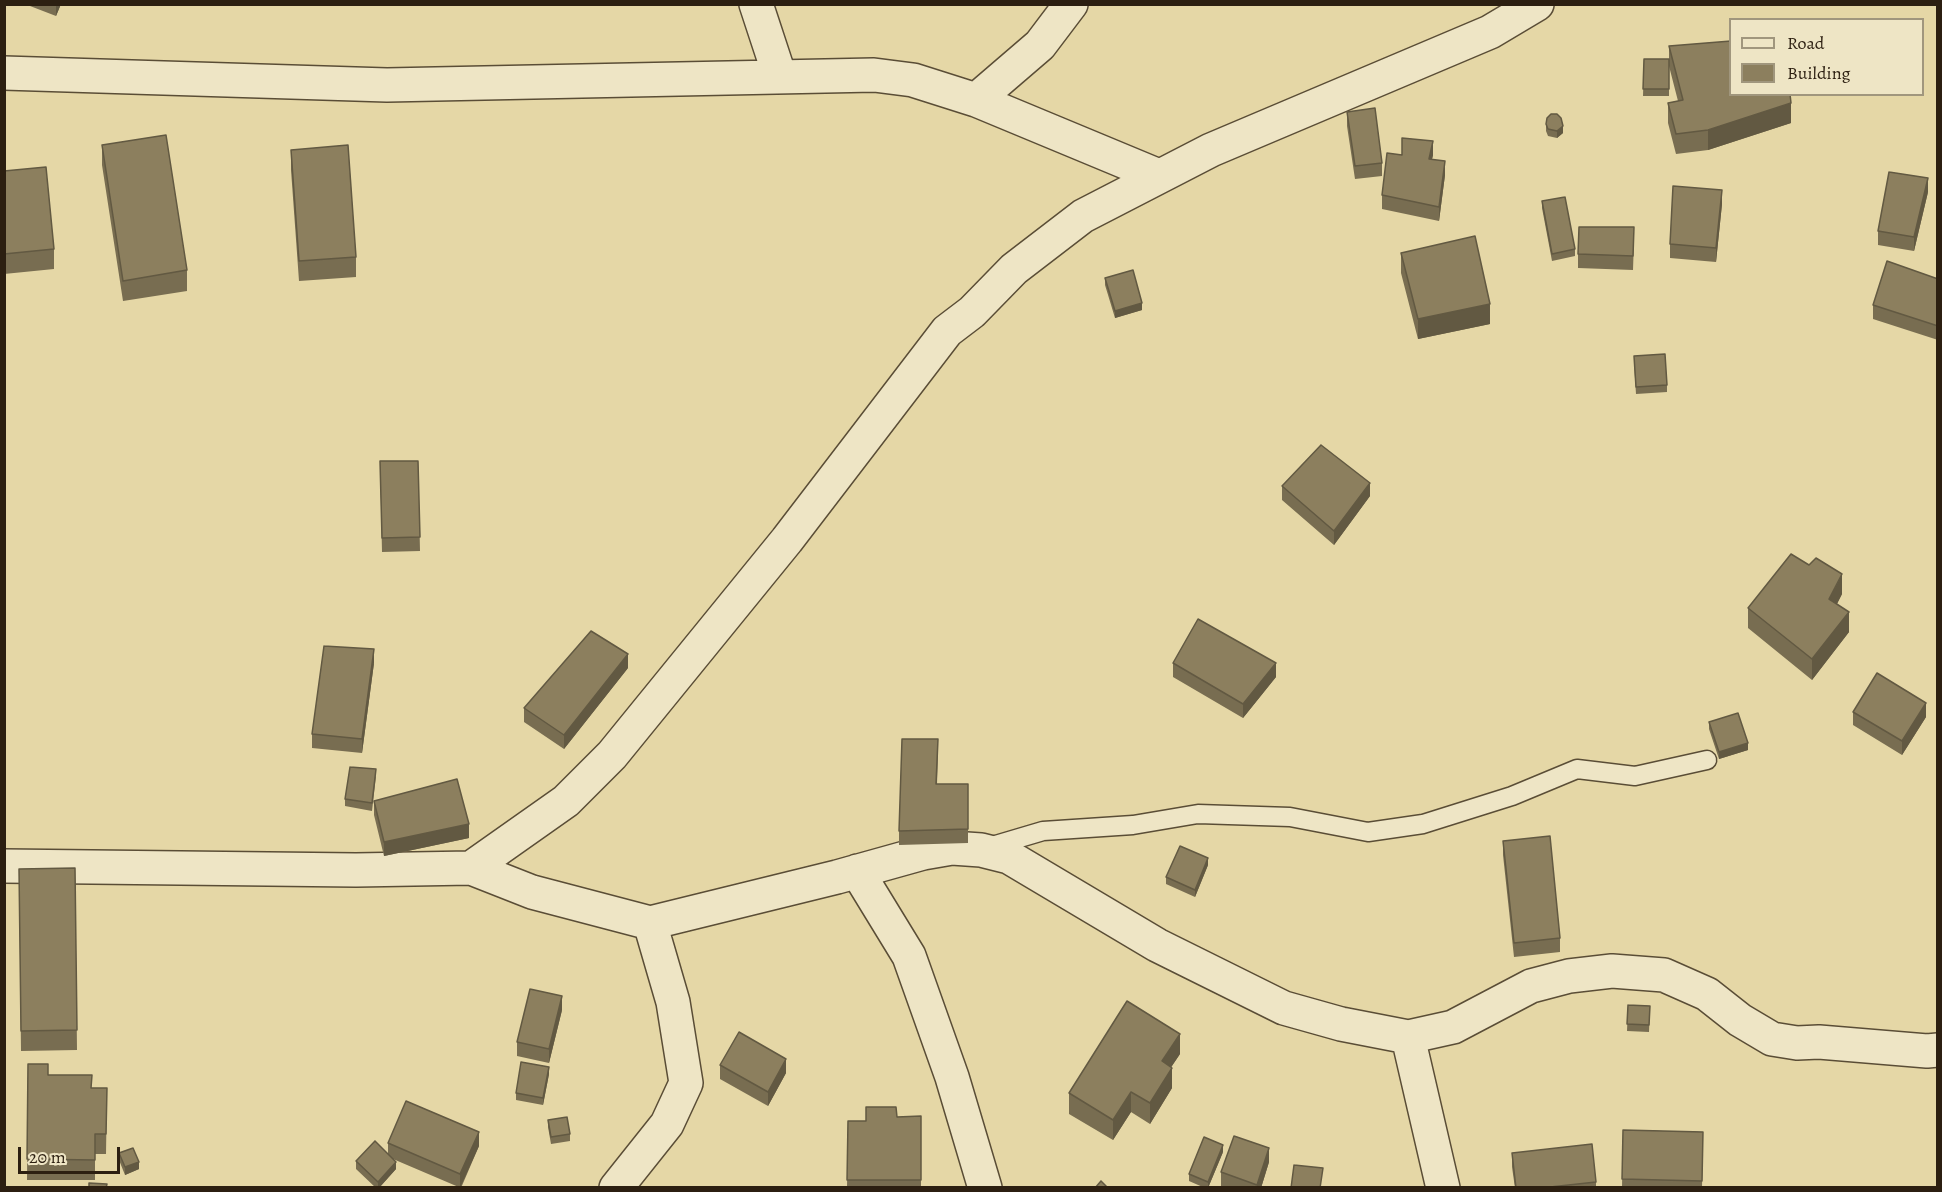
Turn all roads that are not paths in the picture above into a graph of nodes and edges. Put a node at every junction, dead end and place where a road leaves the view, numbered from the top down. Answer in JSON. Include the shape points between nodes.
{"nodes":[{"id":1,"x":756,"y":4,"type":"edge"},
{"id":2,"x":1071,"y":4,"type":"edge"},
{"id":3,"x":1537,"y":4,"type":"edge"},
{"id":4,"x":4,"y":73,"type":"edge"},
{"id":5,"x":780,"y":77,"type":"junction"},
{"id":6,"x":976,"y":100,"type":"junction"},
{"id":7,"x":1159,"y":176,"type":"junction"},
{"id":8,"x":1707,"y":760,"type":"dead end"},
{"id":9,"x":981,"y":850,"type":"junction"},
{"id":10,"x":4,"y":866,"type":"edge"},
{"id":11,"x":471,"y":868,"type":"junction"},
{"id":12,"x":857,"y":871,"type":"junction"},
{"id":13,"x":650,"y":923,"type":"junction"},
{"id":14,"x":1408,"y":1037,"type":"junction"},
{"id":15,"x":1938,"y":1050,"type":"edge"},
{"id":16,"x":624,"y":1185,"type":"edge"},
{"id":17,"x":985,"y":1188,"type":"edge"},
{"id":18,"x":1443,"y":1188,"type":"edge"}],
"edges":[{"from":1,"to":5,"type":"street"},
{"from":2,"to":6,"type":"street","via":[[1040,45]]},
{"from":3,"to":7,"type":"street","via":[[1490,32],[1221,145]]},
{"from":4,"to":5,"type":"street","via":[[387,85]]},
{"from":5,"to":6,"type":"street","via":[[874,75],[913,80]]},
{"from":6,"to":7,"type":"street"},
{"from":7,"to":11,"type":"street","via":[[1083,216],[1014,269],[972,312],[947,331],[787,540],[612,755],[566,801]]},
{"from":8,"to":9,"type":"lane","via":[[1635,776],[1577,769],[1512,796],[1423,824],[1368,832],[1290,817],[1198,814],[1133,825],[1043,831]]},
{"from":9,"to":12,"type":"street","via":[[952,848]]},
{"from":9,"to":14,"type":"street","via":[[1009,857],[1157,945],[1284,1008]]},
{"from":10,"to":11,"type":"street"},
{"from":11,"to":13,"type":"street","via":[[532,892]]},
{"from":12,"to":13,"type":"street"},
{"from":12,"to":17,"type":"street","via":[[909,956],[952,1077]]},
{"from":13,"to":16,"type":"street","via":[[673,1002],[686,1083],[667,1124]]},
{"from":14,"to":15,"type":"street","via":[[1453,1027],[1531,986],[1569,976],[1612,972],[1664,975],[1707,994],[1772,1039]]},
{"from":14,"to":18,"type":"street"}]}
